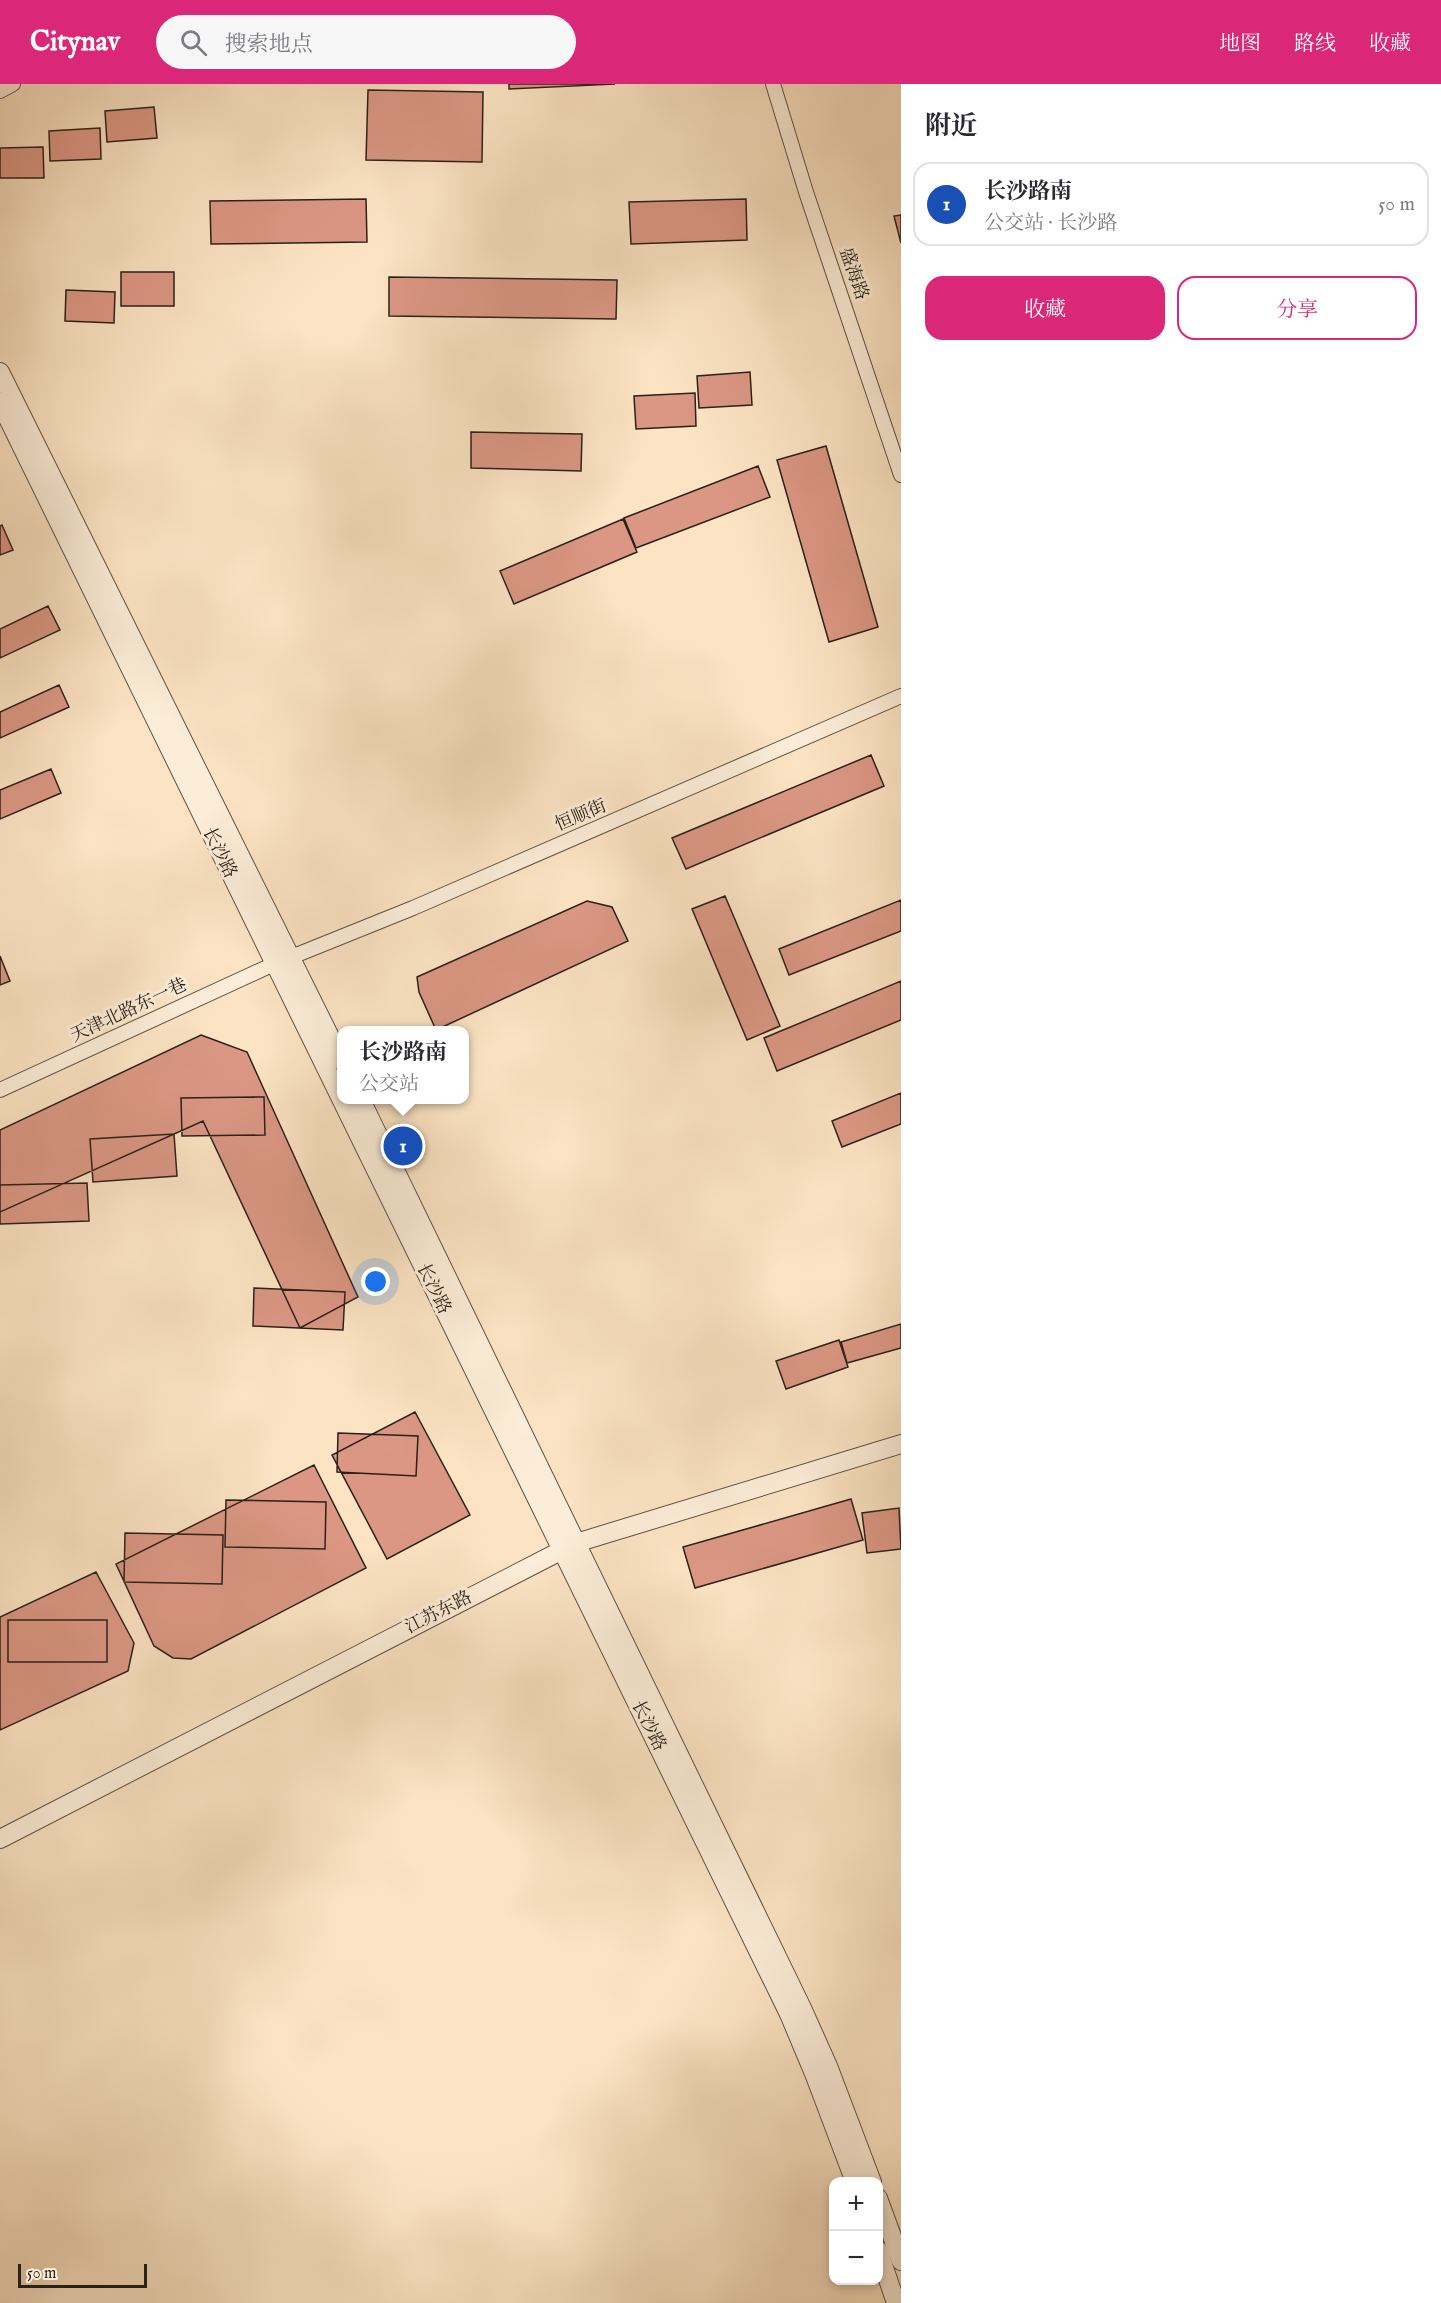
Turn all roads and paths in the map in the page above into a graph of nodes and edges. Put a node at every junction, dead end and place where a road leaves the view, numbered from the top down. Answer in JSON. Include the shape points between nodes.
{"nodes":[{"id":1,"x":13,"y":84,"type":"edge"},
{"id":2,"x":773,"y":84,"type":"edge"},
{"id":3,"x":0,"y":90,"type":"edge"},
{"id":4,"x":0,"y":372,"type":"edge"},
{"id":5,"x":0,"y":402,"type":"edge"},
{"id":6,"x":901,"y":475,"type":"edge"},
{"id":7,"x":901,"y":696,"type":"edge"},
{"id":8,"x":282,"y":961,"type":"junction"},
{"id":9,"x":337,"y":1053,"type":"edge"},
{"id":10,"x":337,"y":1073,"type":"edge"},
{"id":11,"x":0,"y":1090,"type":"edge"},
{"id":12,"x":352,"y":1104,"type":"edge"},
{"id":13,"x":363,"y":1104,"type":"edge"},
{"id":14,"x":901,"y":1444,"type":"edge"},
{"id":15,"x":569,"y":1547,"type":"junction"},
{"id":16,"x":0,"y":1839,"type":"edge"},
{"id":17,"x":853,"y":2177,"type":"edge"},
{"id":18,"x":870,"y":2177,"type":"edge"},
{"id":19,"x":883,"y":2209,"type":"edge"},
{"id":20,"x":901,"y":2261,"type":"edge"},
{"id":21,"x":883,"y":2262,"type":"edge"},
{"id":22,"x":897,"y":2303,"type":"edge"}],
"edges":[{"from":1,"to":3,"type":"street"},
{"from":2,"to":6,"type":"street","name":"盛海路"},
{"from":4,"to":8,"type":"street","name":"长沙路"},
{"from":5,"to":8,"type":"street","name":"长沙路"},
{"from":7,"to":8,"type":"street","name":"恒顺街"},
{"from":8,"to":9,"type":"street","name":"长沙路"},
{"from":8,"to":10,"type":"street","name":"长沙路"},
{"from":8,"to":11,"type":"street","name":"天津北路东一巷"},
{"from":12,"to":15,"type":"street","name":"长沙路"},
{"from":13,"to":15,"type":"street","name":"长沙路"},
{"from":14,"to":15,"type":"street","name":"江苏东路"},
{"from":15,"to":16,"type":"street","name":"江苏东路"},
{"from":15,"to":17,"type":"street","name":"长沙路","via":[[789,2014]]},
{"from":15,"to":18,"type":"street","name":"长沙路","via":[[806,2018]]},
{"from":19,"to":20,"type":"street"},
{"from":21,"to":22,"type":"street"}]}
